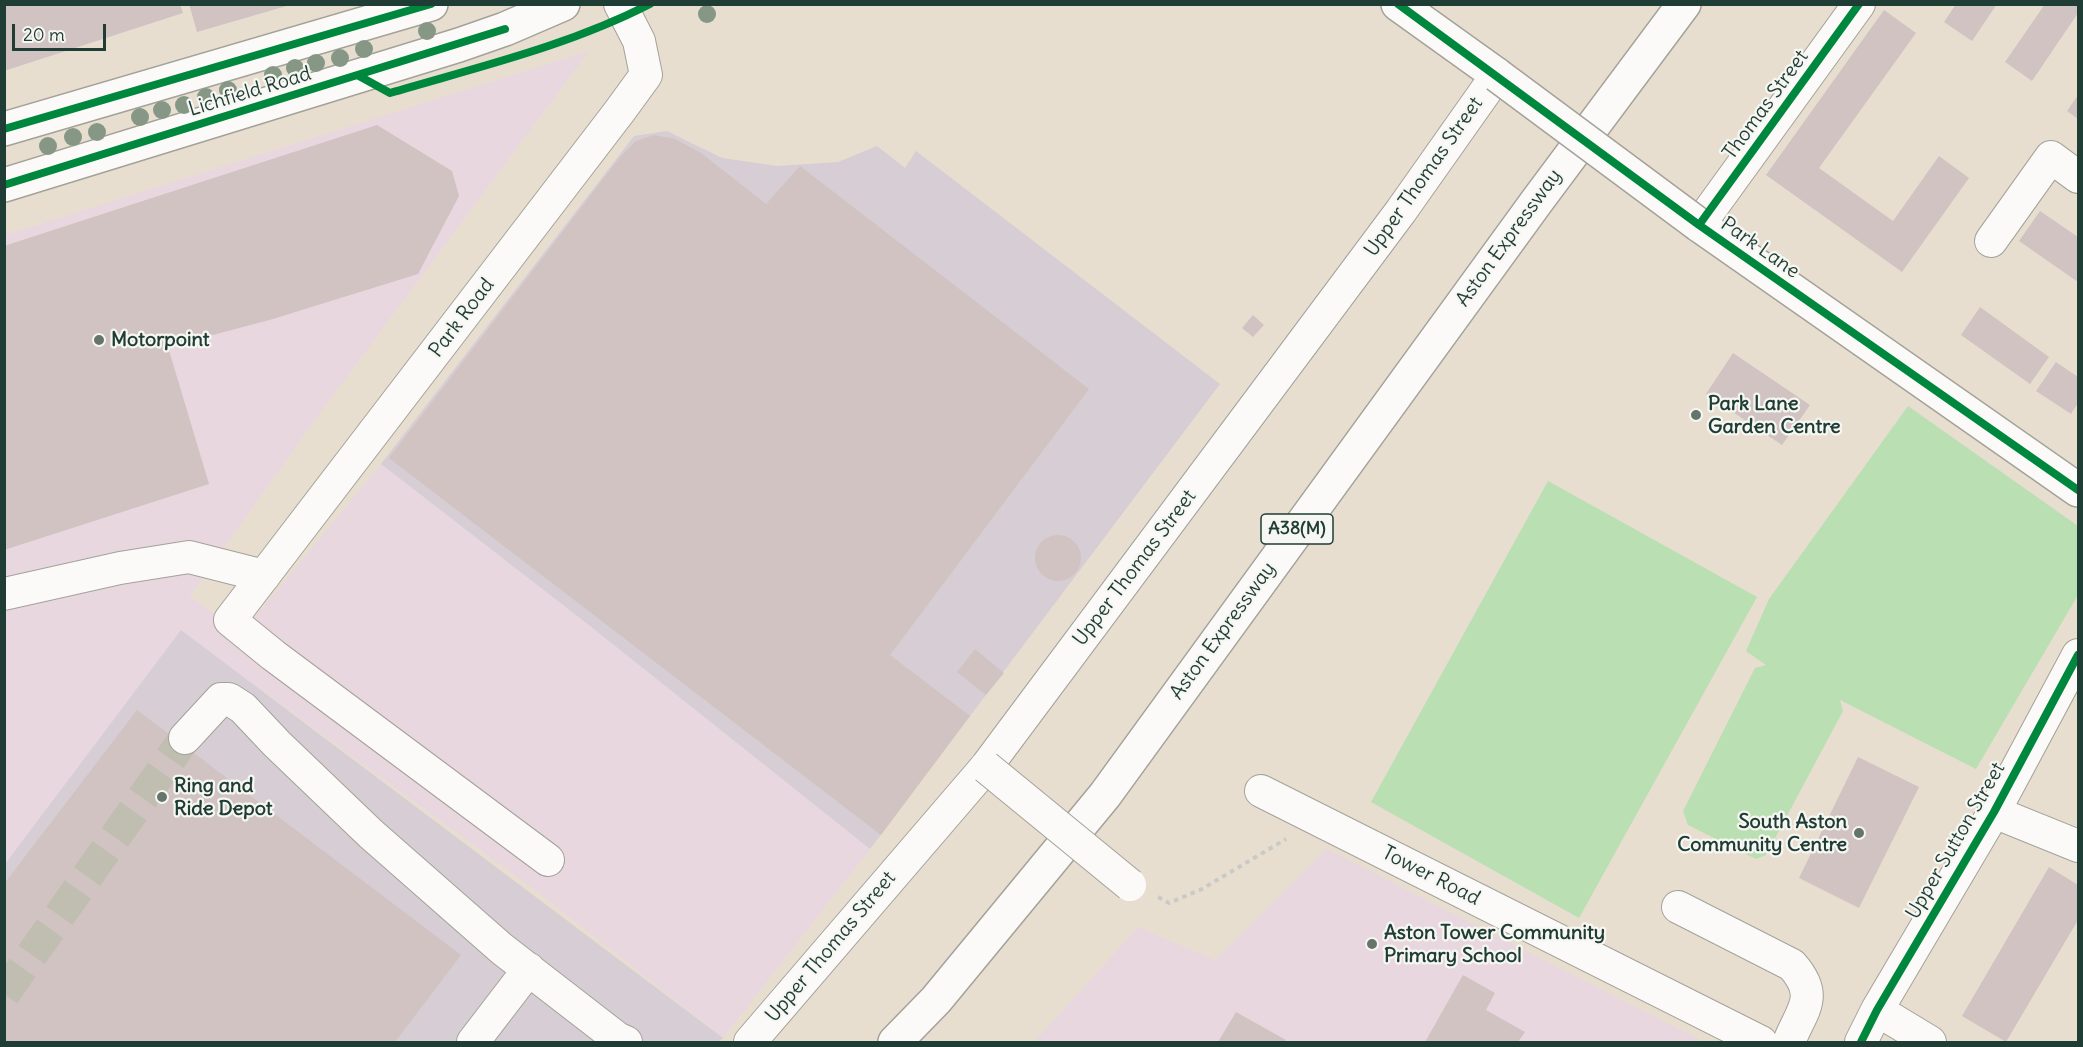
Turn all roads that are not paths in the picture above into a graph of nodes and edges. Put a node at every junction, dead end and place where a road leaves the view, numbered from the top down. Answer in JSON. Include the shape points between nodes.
{"nodes":[{"id":1,"x":562,"y":4,"type":"edge"},
{"id":2,"x":620,"y":4,"type":"edge"},
{"id":3,"x":1398,"y":4,"type":"edge"},
{"id":4,"x":1684,"y":4,"type":"edge"},
{"id":5,"x":1859,"y":4,"type":"edge"},
{"id":6,"x":420,"y":6,"type":"edge"},
{"id":7,"x":1497,"y":75,"type":"junction"},
{"id":8,"x":4,"y":129,"type":"edge"},
{"id":9,"x":2079,"y":177,"type":"edge"},
{"id":10,"x":4,"y":185,"type":"edge"},
{"id":11,"x":1699,"y":225,"type":"junction"},
{"id":12,"x":1991,"y":241,"type":"dead end"},
{"id":13,"x":2079,"y":490,"type":"edge"},
{"id":14,"x":264,"y":576,"type":"junction"},
{"id":15,"x":4,"y":594,"type":"edge"},
{"id":16,"x":2079,"y":655,"type":"edge"},
{"id":17,"x":185,"y":738,"type":"tunnel mouth"},
{"id":18,"x":986,"y":767,"type":"junction"},
{"id":19,"x":1261,"y":791,"type":"dead end"},
{"id":20,"x":1994,"y":812,"type":"junction"},
{"id":21,"x":2079,"y":846,"type":"edge"},
{"id":22,"x":548,"y":860,"type":"dead end"},
{"id":23,"x":1130,"y":885,"type":"road end"},
{"id":24,"x":1678,"y":907,"type":"dead end"},
{"id":25,"x":529,"y":969,"type":"junction"},
{"id":26,"x":1877,"y":1010,"type":"junction"},
{"id":27,"x":619,"y":1041,"type":"edge"},
{"id":28,"x":473,"y":1042,"type":"edge"},
{"id":29,"x":750,"y":1042,"type":"edge"},
{"id":30,"x":896,"y":1042,"type":"edge"},
{"id":31,"x":1761,"y":1042,"type":"edge"},
{"id":32,"x":1789,"y":1042,"type":"edge"},
{"id":33,"x":1861,"y":1042,"type":"edge"},
{"id":34,"x":1930,"y":1042,"type":"edge"}],
"edges":[{"from":1,"to":10,"type":"main road","name":"Lichfield Road","via":[[459,45]]},
{"from":2,"to":14,"type":"street","name":"Park Road","via":[[639,41],[646,75]]},
{"from":3,"to":7,"type":"main road","name":"Park Lane"},
{"from":4,"to":30,"type":"main road","name":"Aston Expressway","number":"A38(M)","via":[[1536,201],[1105,795],[936,1000]]},
{"from":5,"to":11,"type":"street","name":"Thomas Street"},
{"from":6,"to":8,"type":"main road","name":"Lichfield Road"},
{"from":7,"to":11,"type":"main road","name":"Park Lane","bridge":true},
{"from":7,"to":18,"type":"street","name":"Upper Thomas Street","via":[[1401,211]]},
{"from":9,"to":12,"type":"street","via":[[2051,157]]},
{"from":11,"to":13,"type":"main road","name":"Park Lane"},
{"from":14,"to":15,"type":"street","via":[[189,557]]},
{"from":14,"to":22,"type":"street","name":"Park Road","via":[[230,620]]},
{"from":16,"to":20,"type":"street","name":"Upper Sutton Street"},
{"from":17,"to":25,"type":"street","via":[[222,699],[243,708],[371,834]]},
{"from":18,"to":23,"type":"street","bridge":true},
{"from":18,"to":29,"type":"street","name":"Upper Thomas Street"},
{"from":19,"to":31,"type":"street","name":"Tower Road"},
{"from":20,"to":21,"type":"street"},
{"from":20,"to":26,"type":"street","name":"Upper Sutton Street"},
{"from":24,"to":32,"type":"street","via":[[1792,965],[1804,978],[1808,998]]},
{"from":25,"to":27,"type":"street"},
{"from":25,"to":28,"type":"street"},
{"from":26,"to":33,"type":"street","name":"Upper Sutton Street"},
{"from":26,"to":34,"type":"street"}]}
